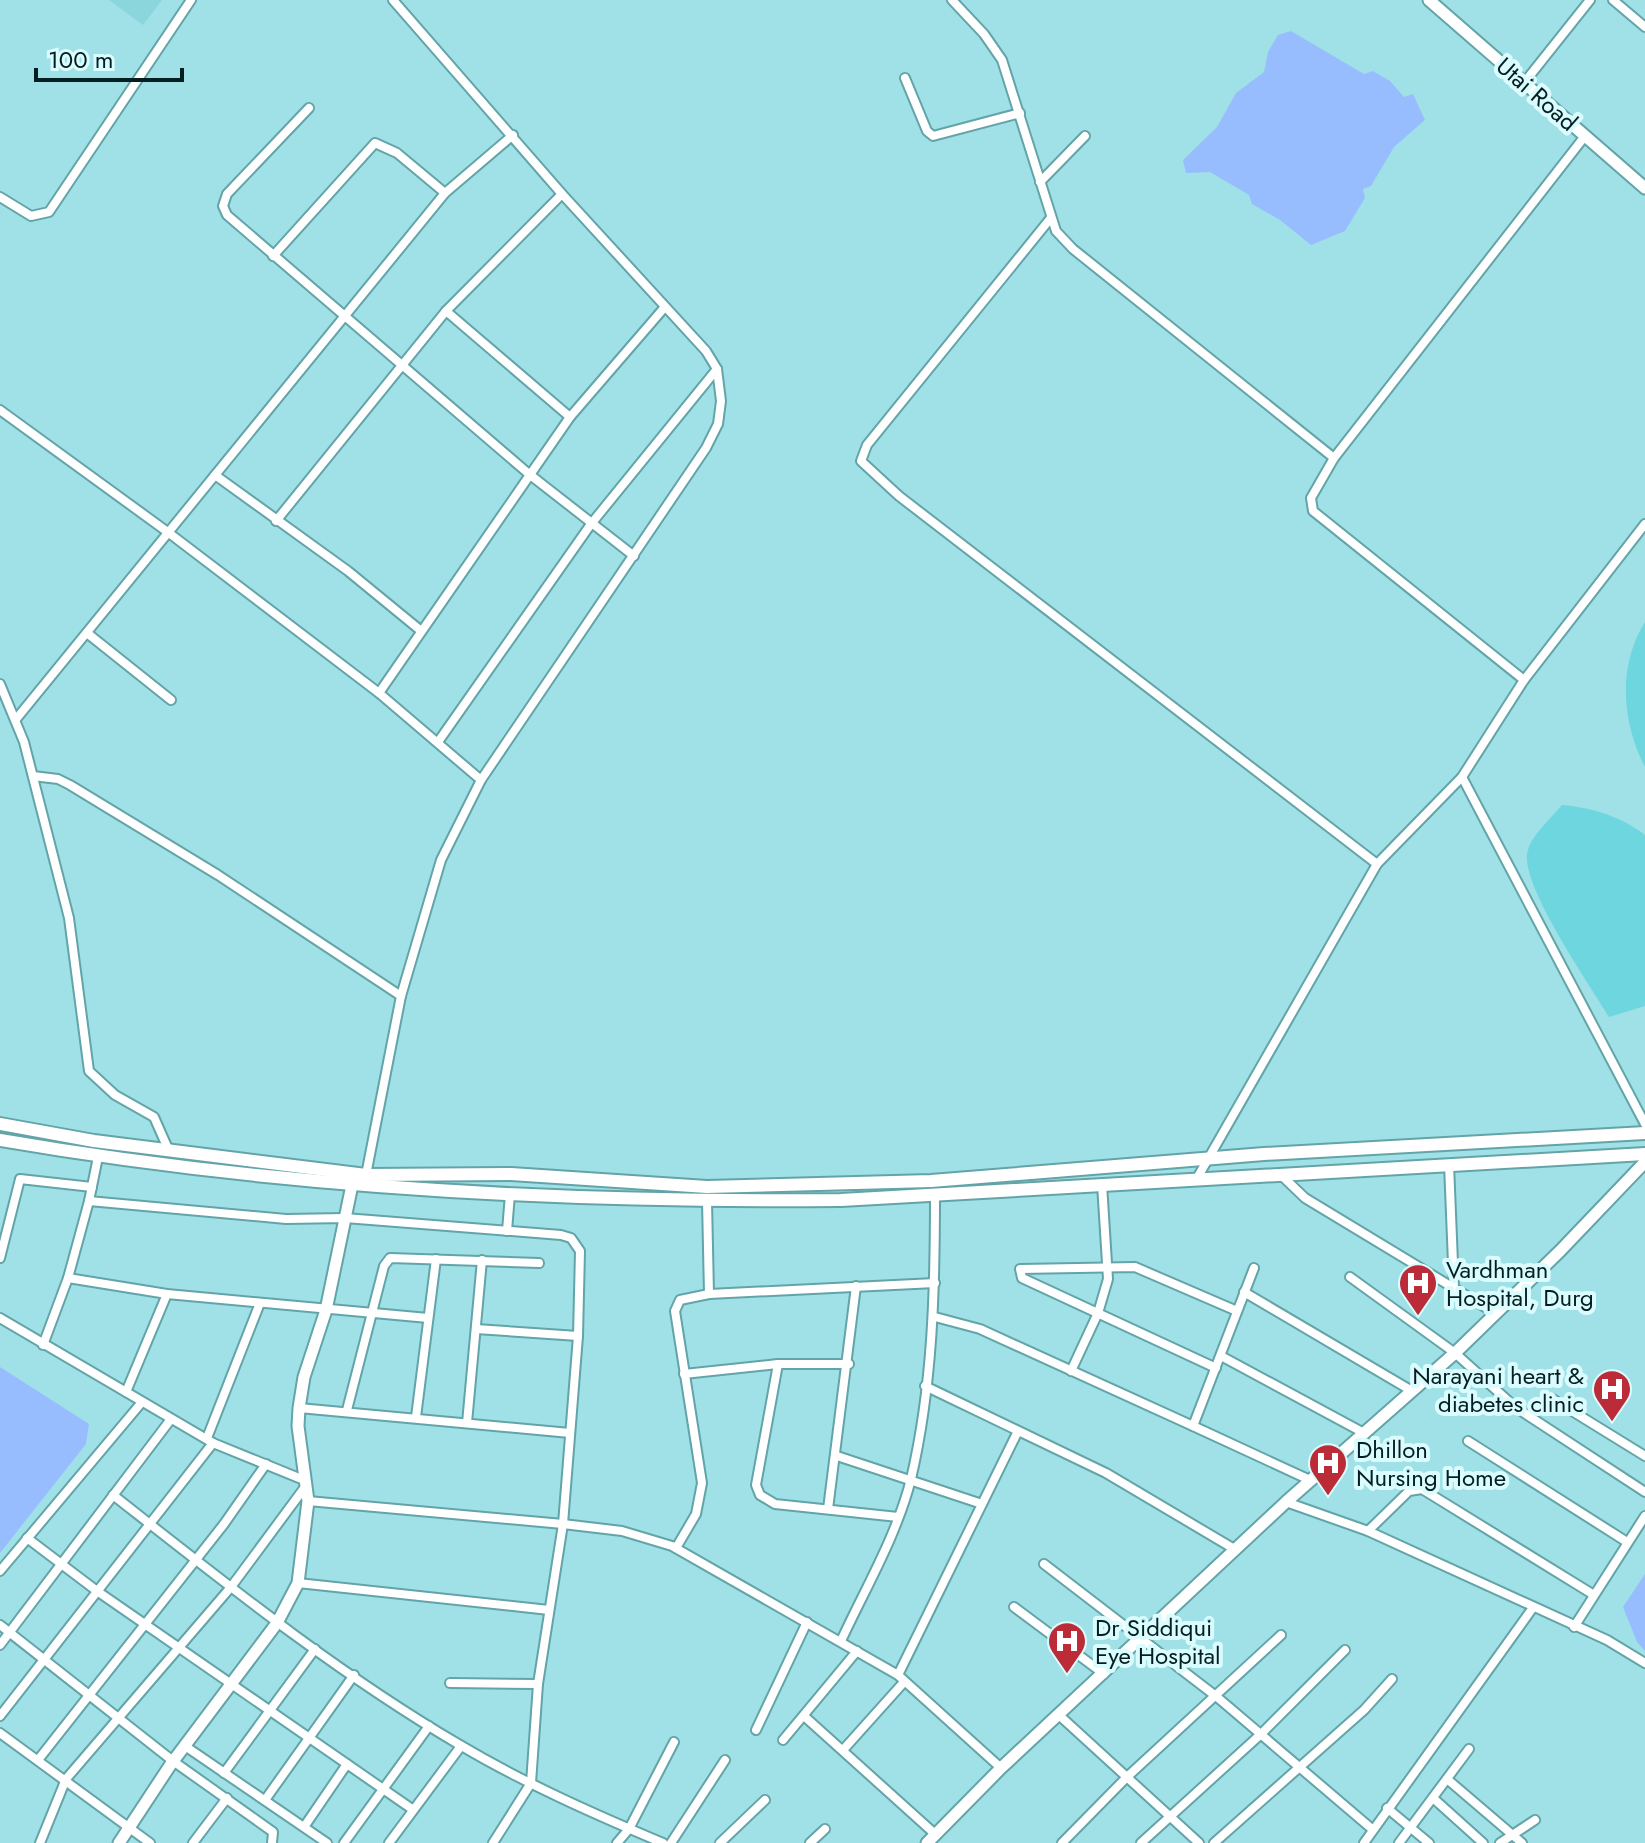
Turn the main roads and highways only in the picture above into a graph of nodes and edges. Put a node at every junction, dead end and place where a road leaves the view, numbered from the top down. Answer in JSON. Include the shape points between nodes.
{"nodes":[{"id":1,"x":0,"y":1124,"type":"edge"},
{"id":2,"x":1645,"y":1133,"type":"edge"},
{"id":3,"x":0,"y":1140,"type":"edge"},
{"id":4,"x":1645,"y":1154,"type":"edge"}],
"edges":[{"from":1,"to":2,"type":"main road","via":[[366,1175],[511,1174],[721,1187],[931,1181]]},
{"from":3,"to":4,"type":"main road","via":[[98,1157],[352,1185],[707,1201],[841,1200]]}]}
